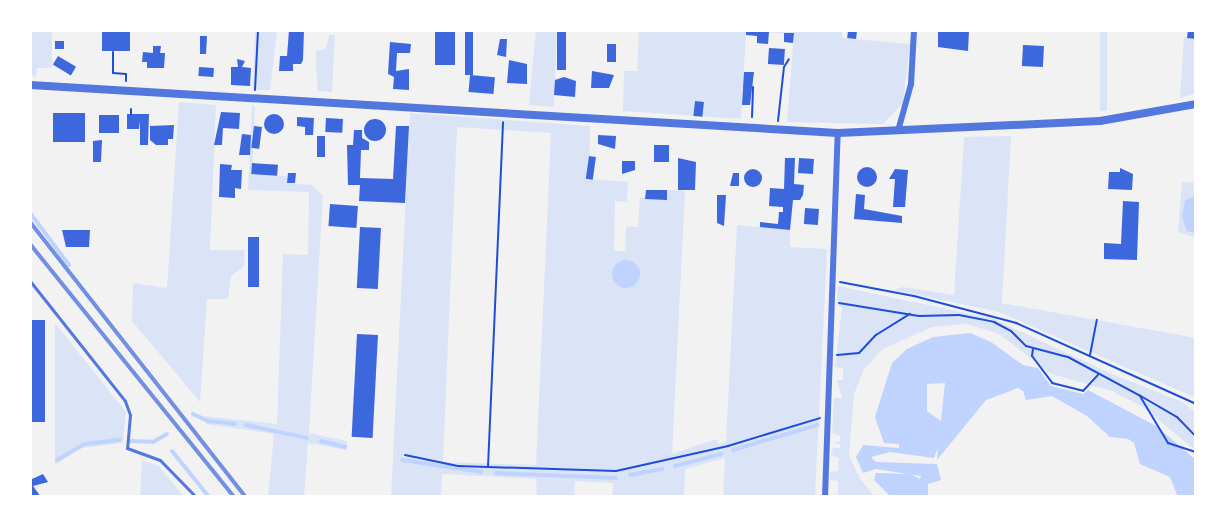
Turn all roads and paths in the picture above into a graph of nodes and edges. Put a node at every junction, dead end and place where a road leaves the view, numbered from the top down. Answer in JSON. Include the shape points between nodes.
{"nodes":[{"id":1,"x":258,"y":30,"type":"edge"},
{"id":2,"x":914,"y":30,"type":"edge"},
{"id":3,"x":113,"y":52,"type":"dead end"},
{"id":4,"x":789,"y":59,"type":"dead end"},
{"id":5,"x":126,"y":83,"type":"dead end"},
{"id":6,"x":30,"y":84,"type":"edge"},
{"id":7,"x":753,"y":87,"type":"dead end"},
{"id":8,"x":255,"y":92,"type":"dead end"},
{"id":9,"x":1196,"y":104,"type":"edge"},
{"id":10,"x":131,"y":109,"type":"dead end"},
{"id":11,"x":503,"y":111,"type":"junction"},
{"id":12,"x":131,"y":114,"type":"dead end"},
{"id":13,"x":752,"y":119,"type":"dead end"},
{"id":14,"x":778,"y":121,"type":"dead end"},
{"id":15,"x":898,"y":131,"type":"junction"},
{"id":16,"x":838,"y":133,"type":"junction"},
{"id":17,"x":30,"y":281,"type":"edge"},
{"id":18,"x":834,"y":281,"type":"junction"},
{"id":19,"x":834,"y":302,"type":"junction"},
{"id":20,"x":910,"y":314,"type":"junction"},
{"id":21,"x":1097,"y":320,"type":"dead end"},
{"id":22,"x":1034,"y":348,"type":"junction"},
{"id":23,"x":831,"y":355,"type":"junction"},
{"id":24,"x":1090,"y":355,"type":"junction"},
{"id":25,"x":1099,"y":374,"type":"junction"},
{"id":26,"x":1140,"y":395,"type":"junction"},
{"id":27,"x":1196,"y":404,"type":"edge"},
{"id":28,"x":829,"y":415,"type":"junction"},
{"id":29,"x":1196,"y":436,"type":"edge"},
{"id":30,"x":1196,"y":452,"type":"edge"},
{"id":31,"x":405,"y":455,"type":"dead end"},
{"id":32,"x":488,"y":467,"type":"junction"},
{"id":33,"x":195,"y":497,"type":"edge"},
{"id":34,"x":825,"y":497,"type":"edge"}],
"edges":[{"from":1,"to":8,"type":"path"},
{"from":2,"to":15,"type":"street","via":[[911,84]]},
{"from":3,"to":5,"type":"path","via":[[113,73],[126,74]]},
{"from":4,"to":14,"type":"path","via":[[784,67]]},
{"from":6,"to":11,"type":"street"},
{"from":7,"to":13,"type":"path"},
{"from":9,"to":15,"type":"street","via":[[1100,121]]},
{"from":10,"to":12,"type":"path"},
{"from":11,"to":16,"type":"street"},
{"from":11,"to":32,"type":"path"},
{"from":15,"to":16,"type":"street"},
{"from":16,"to":18,"type":"street"},
{"from":17,"to":33,"type":"lane","via":[[125,401],[130,415],[127,448],[160,460]]},
{"from":18,"to":19,"type":"street"},
{"from":18,"to":24,"type":"path","via":[[974,310],[1016,323]]},
{"from":19,"to":20,"type":"path"},
{"from":19,"to":23,"type":"street"},
{"from":20,"to":22,"type":"path","via":[[985,319]]},
{"from":20,"to":23,"type":"path","via":[[876,335],[859,353]]},
{"from":21,"to":24,"type":"path"},
{"from":22,"to":25,"type":"path","via":[[1068,357]]},
{"from":22,"to":25,"type":"path","via":[[1032,356],[1052,383],[1083,391]]},
{"from":23,"to":28,"type":"street"},
{"from":24,"to":27,"type":"path"},
{"from":25,"to":26,"type":"path"},
{"from":26,"to":29,"type":"path","via":[[1177,417]]},
{"from":26,"to":30,"type":"path","via":[[1168,443]]},
{"from":28,"to":32,"type":"path","via":[[728,446],[616,471]]},
{"from":28,"to":34,"type":"street"},
{"from":31,"to":32,"type":"path","via":[[432,462]]}]}
